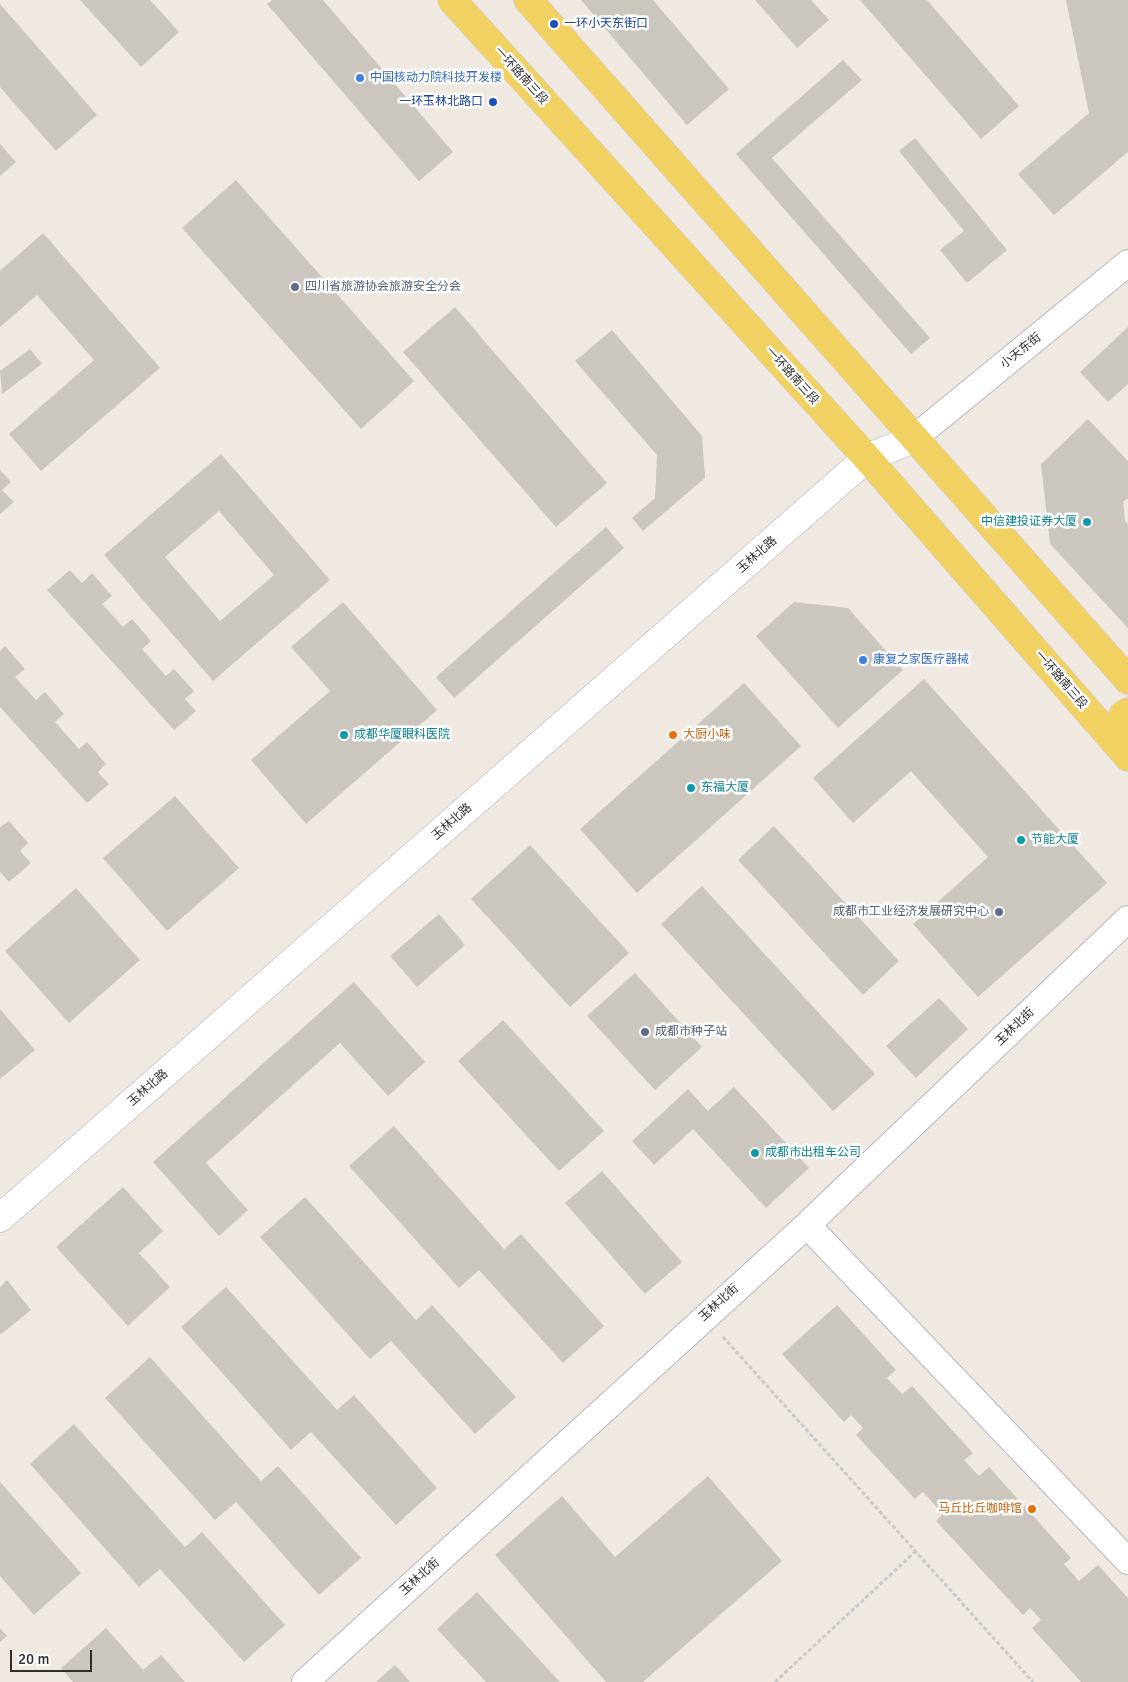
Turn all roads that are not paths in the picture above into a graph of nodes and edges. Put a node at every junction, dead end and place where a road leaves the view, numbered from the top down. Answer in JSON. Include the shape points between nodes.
{"nodes":[{"id":1,"x":452,"y":0,"type":"edge"},
{"id":2,"x":528,"y":0,"type":"edge"},
{"id":3,"x":1128,"y":263,"type":"edge"},
{"id":4,"x":914,"y":439,"type":"junction"},
{"id":5,"x":867,"y":458,"type":"junction"},
{"id":6,"x":1128,"y":680,"type":"edge"},
{"id":7,"x":1128,"y":712,"type":"edge"},
{"id":8,"x":1126,"y":754,"type":"edge"},
{"id":9,"x":1128,"y":919,"type":"edge"},
{"id":10,"x":0,"y":1218,"type":"edge"},
{"id":11,"x":807,"y":1225,"type":"junction"},
{"id":12,"x":1128,"y":1561,"type":"edge"},
{"id":13,"x":304,"y":1682,"type":"edge"}],
"edges":[{"from":1,"to":5,"type":"main road","name":"一环路南三段"},
{"from":2,"to":4,"type":"main road"},
{"from":3,"to":4,"type":"street","name":"小天东街"},
{"from":4,"to":5,"type":"main road","name":"玉林北路"},
{"from":4,"to":6,"type":"main road"},
{"from":5,"to":8,"type":"main road","name":"一环路南三段"},
{"from":5,"to":10,"type":"main road","name":"玉林北路"},
{"from":7,"to":8,"type":"main road","via":[[1123,715],[1119,729]]},
{"from":9,"to":11,"type":"street","name":"玉林北街"},
{"from":11,"to":12,"type":"street"},
{"from":11,"to":13,"type":"street","name":"玉林北街"}]}
